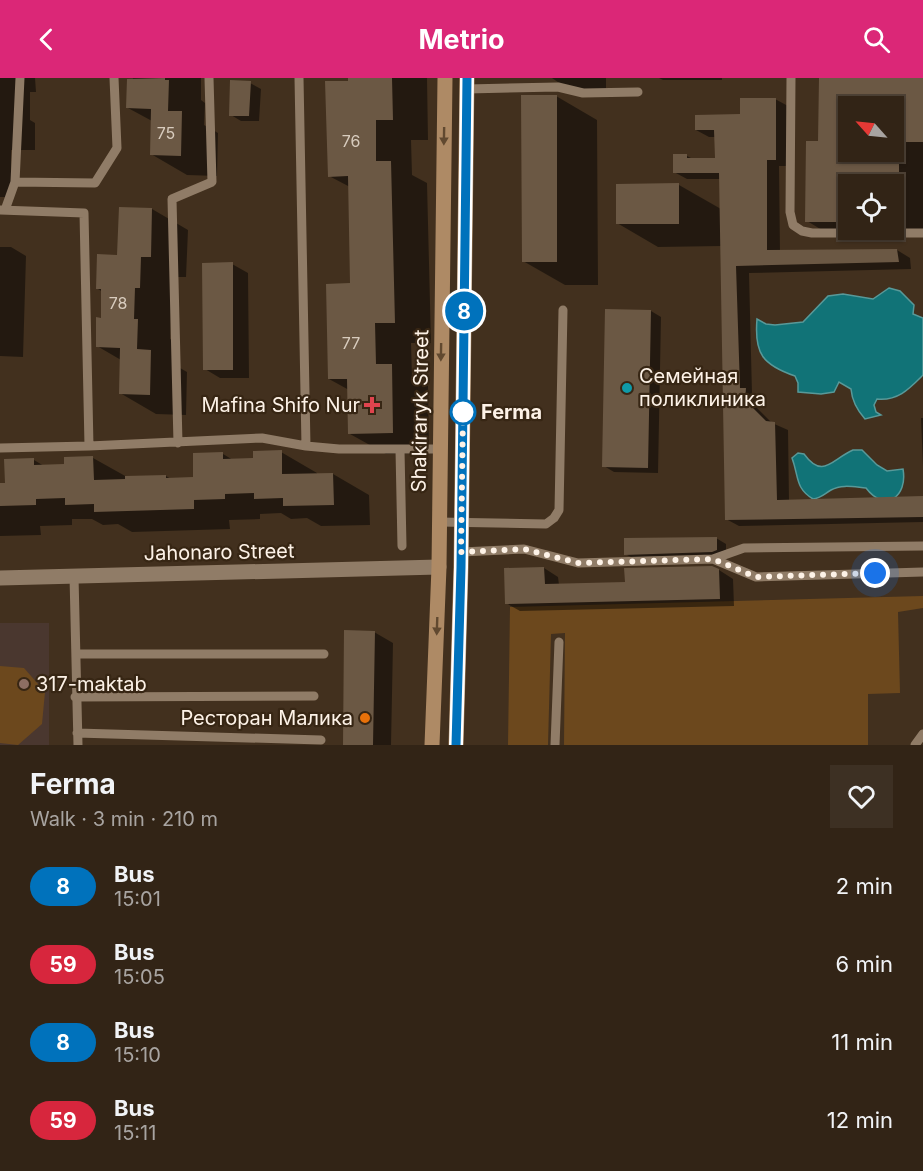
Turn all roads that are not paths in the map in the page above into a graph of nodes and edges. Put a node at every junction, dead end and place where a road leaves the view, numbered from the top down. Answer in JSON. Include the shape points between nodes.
{"nodes":[{"id":1,"x":20,"y":78,"type":"edge"},
{"id":2,"x":114,"y":78,"type":"edge"},
{"id":3,"x":209,"y":78,"type":"edge"},
{"id":4,"x":299,"y":78,"type":"edge"},
{"id":5,"x":445,"y":78,"type":"edge"},
{"id":6,"x":791,"y":78,"type":"edge"},
{"id":7,"x":467,"y":83,"type":"edge"},
{"id":8,"x":638,"y":92,"type":"dead end"},
{"id":9,"x":15,"y":182,"type":"junction"},
{"id":10,"x":3,"y":210,"type":"edge"},
{"id":11,"x":923,"y":233,"type":"edge"},
{"id":12,"x":563,"y":310,"type":"dead end"},
{"id":13,"x":178,"y":442,"type":"junction"},
{"id":14,"x":90,"y":446,"type":"junction"},
{"id":15,"x":306,"y":446,"type":"junction"},
{"id":16,"x":0,"y":448,"type":"edge"},
{"id":17,"x":440,"y":449,"type":"junction"},
{"id":18,"x":400,"y":450,"type":"junction"},
{"id":19,"x":461,"y":521,"type":"junction"},
{"id":20,"x":440,"y":522,"type":"junction"},
{"id":21,"x":402,"y":546,"type":"dead end"},
{"id":22,"x":923,"y":546,"type":"edge"},
{"id":23,"x":461,"y":552,"type":"junction"},
{"id":24,"x":713,"y":559,"type":"junction"},
{"id":25,"x":439,"y":567,"type":"junction"},
{"id":26,"x":923,"y":572,"type":"edge"},
{"id":27,"x":74,"y":576,"type":"junction"},
{"id":28,"x":0,"y":578,"type":"edge"},
{"id":29,"x":559,"y":642,"type":"dead end"},
{"id":30,"x":76,"y":654,"type":"junction"},
{"id":31,"x":324,"y":654,"type":"dead end"},
{"id":32,"x":314,"y":696,"type":"dead end"},
{"id":33,"x":75,"y":697,"type":"junction"},
{"id":34,"x":77,"y":733,"type":"junction"},
{"id":35,"x":923,"y":734,"type":"edge"},
{"id":36,"x":321,"y":740,"type":"dead end"},
{"id":37,"x":78,"y":745,"type":"edge"},
{"id":38,"x":432,"y":745,"type":"edge"},
{"id":39,"x":456,"y":745,"type":"edge"},
{"id":40,"x":555,"y":745,"type":"edge"},
{"id":41,"x":915,"y":745,"type":"edge"}],
"edges":[{"from":1,"to":9,"type":"lane"},
{"from":2,"to":9,"type":"lane","via":[[117,148],[95,183]]},
{"from":3,"to":13,"type":"lane","via":[[212,182],[172,199]]},
{"from":4,"to":15,"type":"lane"},
{"from":5,"to":17,"type":"main road","name":"Shakiraryk Street","one_way":true},
{"from":6,"to":11,"type":"lane","via":[[793,225],[812,233]]},
{"from":7,"to":8,"type":"lane","via":[[558,87],[583,93]]},
{"from":7,"to":19,"type":"main road"},
{"from":9,"to":10,"type":"lane"},
{"from":10,"to":14,"type":"lane","via":[[84,213]]},
{"from":12,"to":19,"type":"lane","via":[[559,510],[546,524]]},
{"from":13,"to":14,"type":"lane"},
{"from":13,"to":15,"type":"lane","via":[[262,438]]},
{"from":14,"to":16,"type":"lane"},
{"from":15,"to":18,"type":"lane"},
{"from":17,"to":18,"type":"lane"},
{"from":17,"to":20,"type":"main road","name":"Shakiraryk Street"},
{"from":18,"to":21,"type":"lane"},
{"from":19,"to":20,"type":"lane"},
{"from":19,"to":23,"type":"main road"},
{"from":20,"to":25,"type":"main road","name":"Shakiraryk Street"},
{"from":22,"to":24,"type":"lane","via":[[744,548]]},
{"from":23,"to":24,"type":"lane","via":[[524,549],[578,563]]},
{"from":23,"to":39,"type":"main road"},
{"from":24,"to":26,"type":"lane","via":[[756,577]]},
{"from":25,"to":27,"type":"street","name":"Jahonaro Street"},
{"from":25,"to":38,"type":"main road","name":"Shakiraryk Street","one_way":true},
{"from":27,"to":28,"type":"street","name":"Jahonaro Street"},
{"from":27,"to":30,"type":"lane"},
{"from":29,"to":40,"type":"lane"},
{"from":30,"to":31,"type":"lane"},
{"from":30,"to":33,"type":"lane"},
{"from":32,"to":33,"type":"lane"},
{"from":33,"to":34,"type":"lane"},
{"from":34,"to":36,"type":"lane"},
{"from":34,"to":37,"type":"lane"},
{"from":35,"to":41,"type":"lane"}]}
